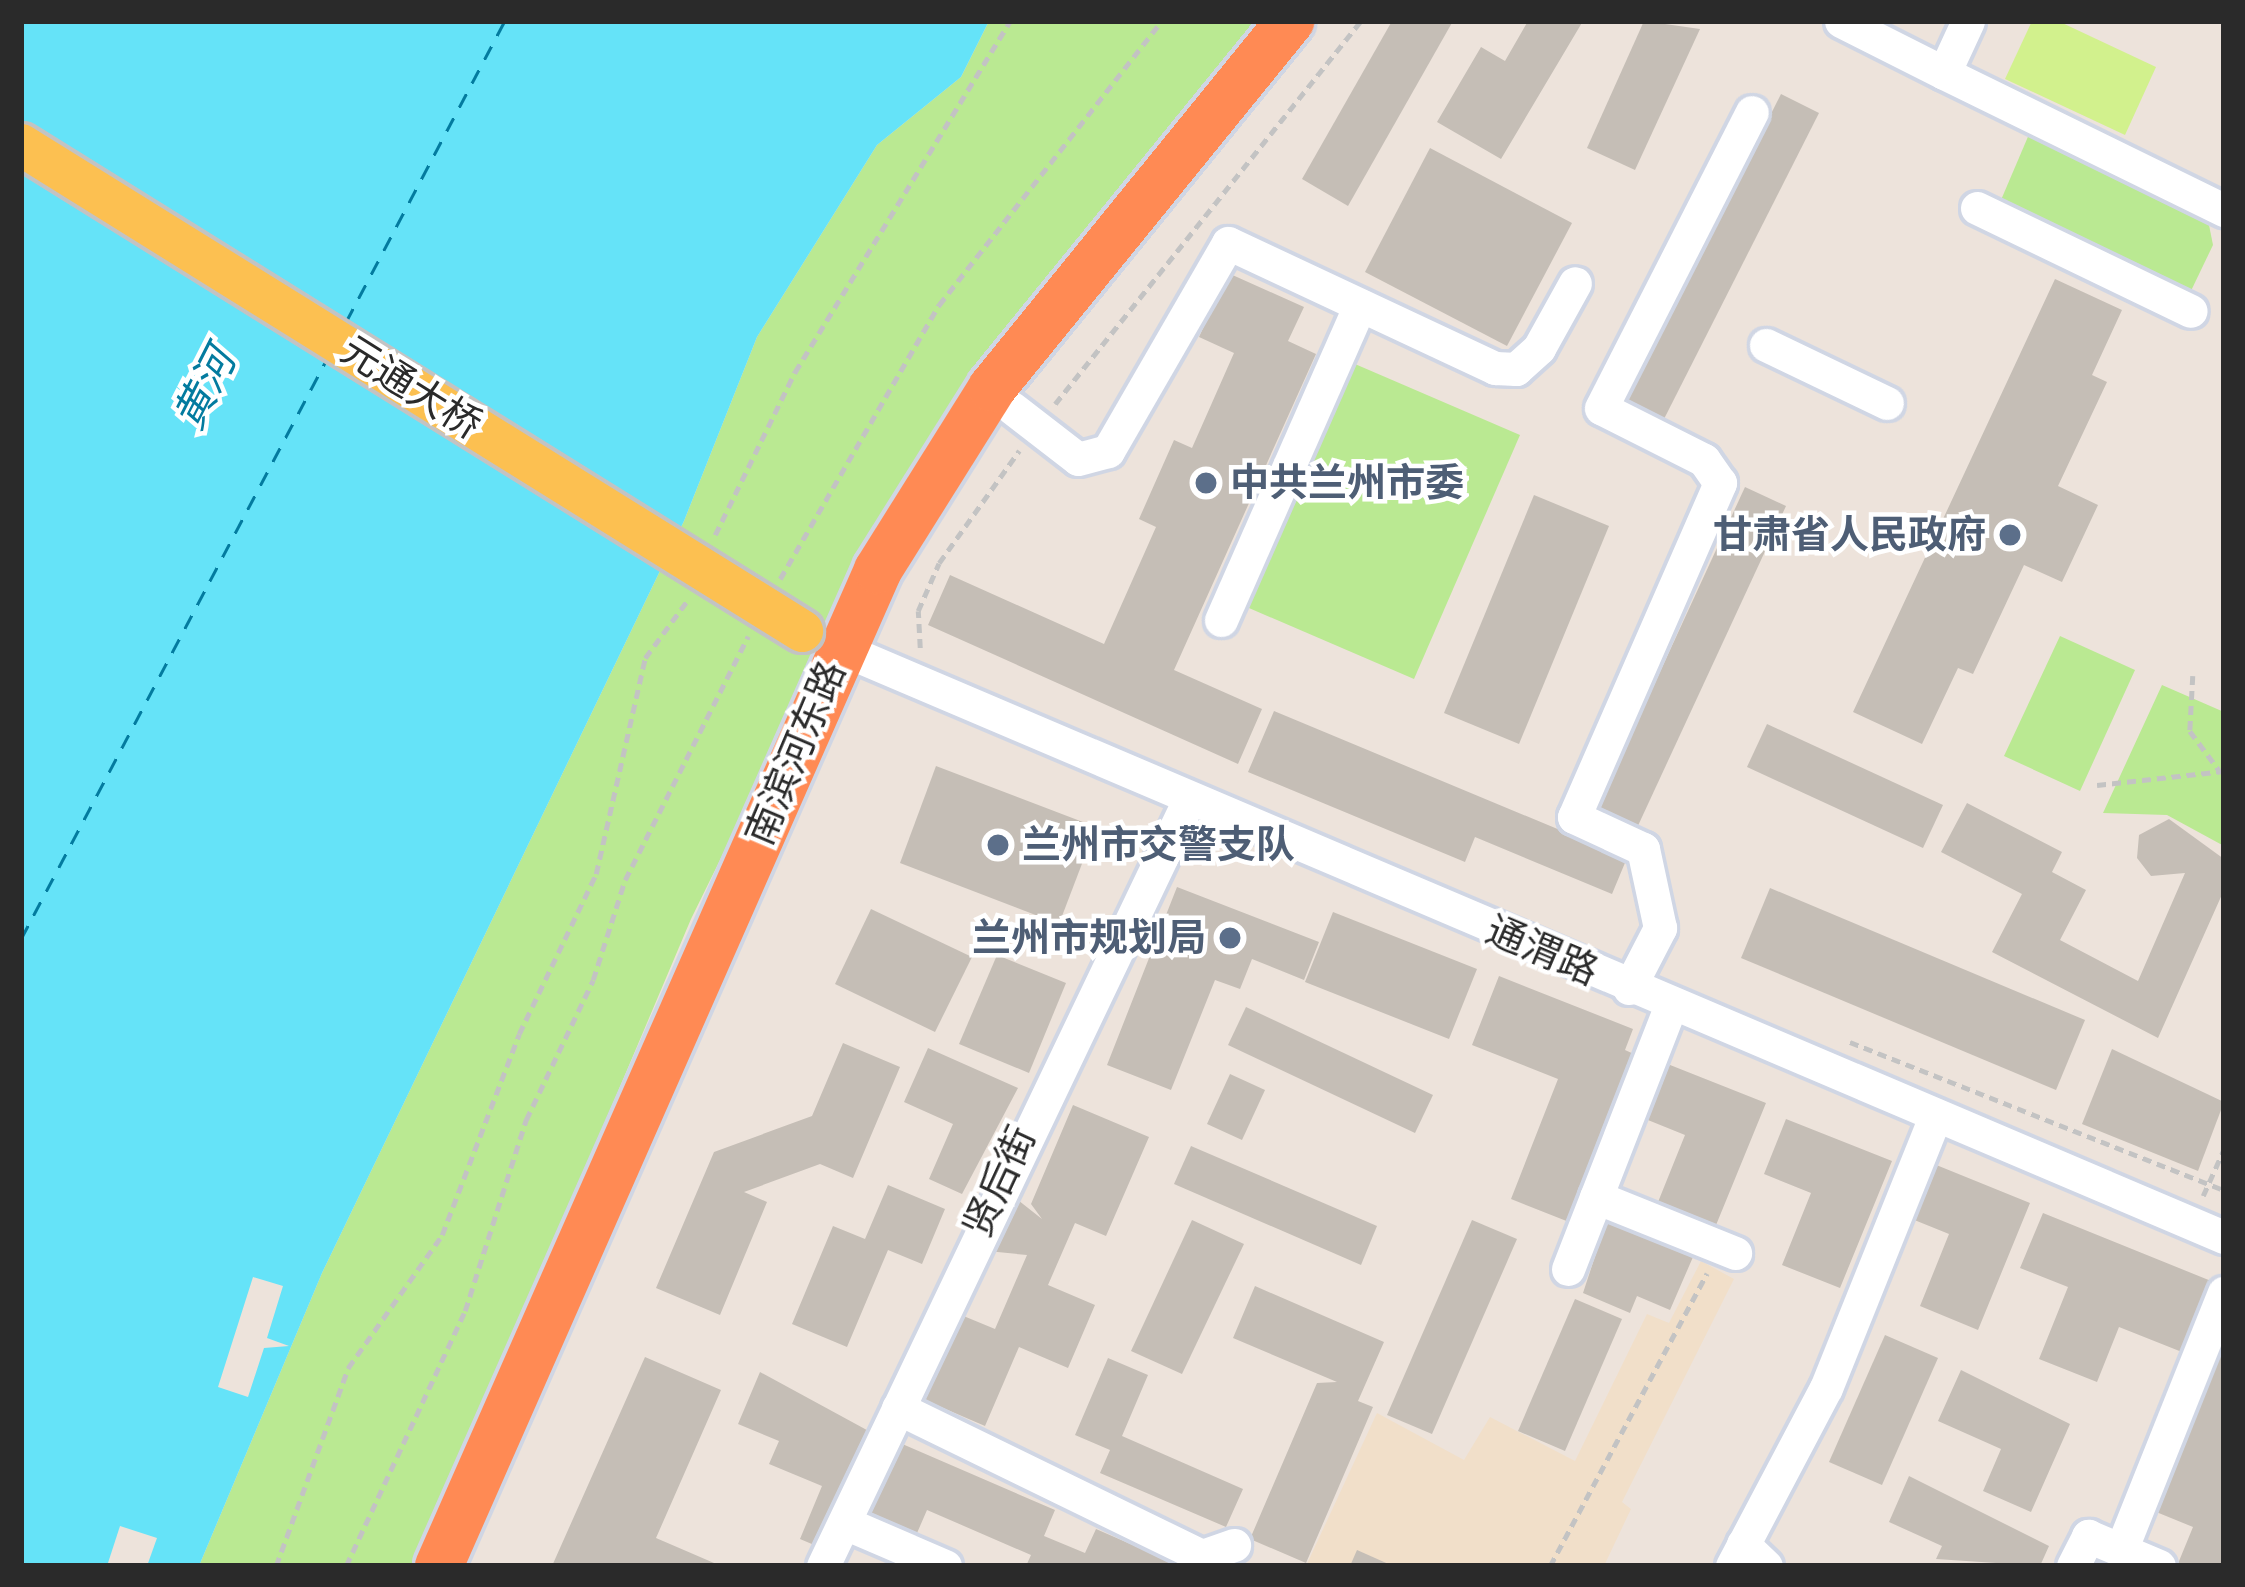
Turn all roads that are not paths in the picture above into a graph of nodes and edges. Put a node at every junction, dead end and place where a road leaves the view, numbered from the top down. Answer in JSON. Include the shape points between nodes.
{"nodes":[{"id":1,"x":1290,"y":21,"type":"edge"},
{"id":2,"x":1316,"y":21,"type":"edge"},
{"id":3,"x":1841,"y":21,"type":"edge"},
{"id":4,"x":1968,"y":21,"type":"edge"},
{"id":5,"x":1944,"y":73,"type":"junction"},
{"id":6,"x":1752,"y":112,"type":"dead end"},
{"id":7,"x":21,"y":145,"type":"edge"},
{"id":8,"x":1977,"y":208,"type":"dead end"},
{"id":9,"x":2224,"y":211,"type":"edge"},
{"id":10,"x":1575,"y":283,"type":"dead end"},
{"id":11,"x":1360,"y":305,"type":"junction"},
{"id":12,"x":2192,"y":311,"type":"dead end"},
{"id":13,"x":1766,"y":345,"type":"dead end"},
{"id":14,"x":1887,"y":403,"type":"dead end"},
{"id":15,"x":1024,"y":417,"type":"junction"},
{"id":16,"x":1221,"y":620,"type":"dead end"},
{"id":17,"x":802,"y":631,"type":"dead end"},
{"id":18,"x":862,"y":658,"type":"junction"},
{"id":19,"x":1187,"y":803,"type":"junction"},
{"id":20,"x":1629,"y":988,"type":"junction"},
{"id":21,"x":1671,"y":1005,"type":"junction"},
{"id":22,"x":1936,"y":1115,"type":"junction"},
{"id":23,"x":1596,"y":1197,"type":"junction"},
{"id":24,"x":2224,"y":1237,"type":"edge"},
{"id":25,"x":1728,"y":1250,"type":"road end"},
{"id":26,"x":1568,"y":1269,"type":"dead end"},
{"id":27,"x":2224,"y":1293,"type":"edge"},
{"id":28,"x":898,"y":1408,"type":"junction"},
{"id":29,"x":845,"y":1522,"type":"junction"},
{"id":30,"x":1234,"y":1545,"type":"dead end"},
{"id":31,"x":2121,"y":1550,"type":"junction"},
{"id":32,"x":1747,"y":1559,"type":"edge"},
{"id":33,"x":440,"y":1566,"type":"edge"},
{"id":34,"x":466,"y":1566,"type":"edge"},
{"id":35,"x":823,"y":1566,"type":"edge"},
{"id":36,"x":945,"y":1566,"type":"edge"},
{"id":37,"x":2073,"y":1566,"type":"edge"},
{"id":38,"x":2159,"y":1566,"type":"edge"}],
"edges":[{"from":1,"to":33,"type":"highway","name":"南滨河东路","via":[[992,388],[878,570]]},
{"from":2,"to":15,"type":"highway","name":"南滨河东路","via":[[1096,287]]},
{"from":3,"to":5,"type":"street"},
{"from":4,"to":5,"type":"street"},
{"from":5,"to":9,"type":"street"},
{"from":6,"to":20,"type":"street","via":[[1600,408],[1704,460],[1720,483],[1574,817],[1643,849],[1660,928]]},
{"from":7,"to":17,"type":"main road","name":"元通大桥","bridge":true},
{"from":8,"to":12,"type":"street"},
{"from":10,"to":11,"type":"street","via":[[1516,369]]},
{"from":11,"to":15,"type":"street","via":[[1228,243],[1108,452],[1078,459]]},
{"from":11,"to":16,"type":"street"},
{"from":13,"to":14,"type":"street"},
{"from":15,"to":18,"type":"highway","name":"南滨河东路"},
{"from":18,"to":19,"type":"street","name":"通渭路"},
{"from":18,"to":34,"type":"highway","name":"南滨河东路"},
{"from":19,"to":20,"type":"street","name":"通渭路"},
{"from":19,"to":28,"type":"street","name":"贤后街"},
{"from":20,"to":21,"type":"street","name":"通渭路"},
{"from":21,"to":22,"type":"street","name":"通渭路"},
{"from":21,"to":23,"type":"street"},
{"from":22,"to":24,"type":"street","name":"通渭路"},
{"from":22,"to":32,"type":"street"},
{"from":23,"to":25,"type":"street"},
{"from":23,"to":26,"type":"street"},
{"from":27,"to":31,"type":"street"},
{"from":28,"to":29,"type":"street","name":"贤后街"},
{"from":28,"to":30,"type":"street","via":[[1202,1556]]},
{"from":29,"to":35,"type":"street","name":"贤后街"},
{"from":29,"to":36,"type":"street"},
{"from":31,"to":37,"type":"street","via":[[2087,1536]]},
{"from":31,"to":38,"type":"street"}]}
